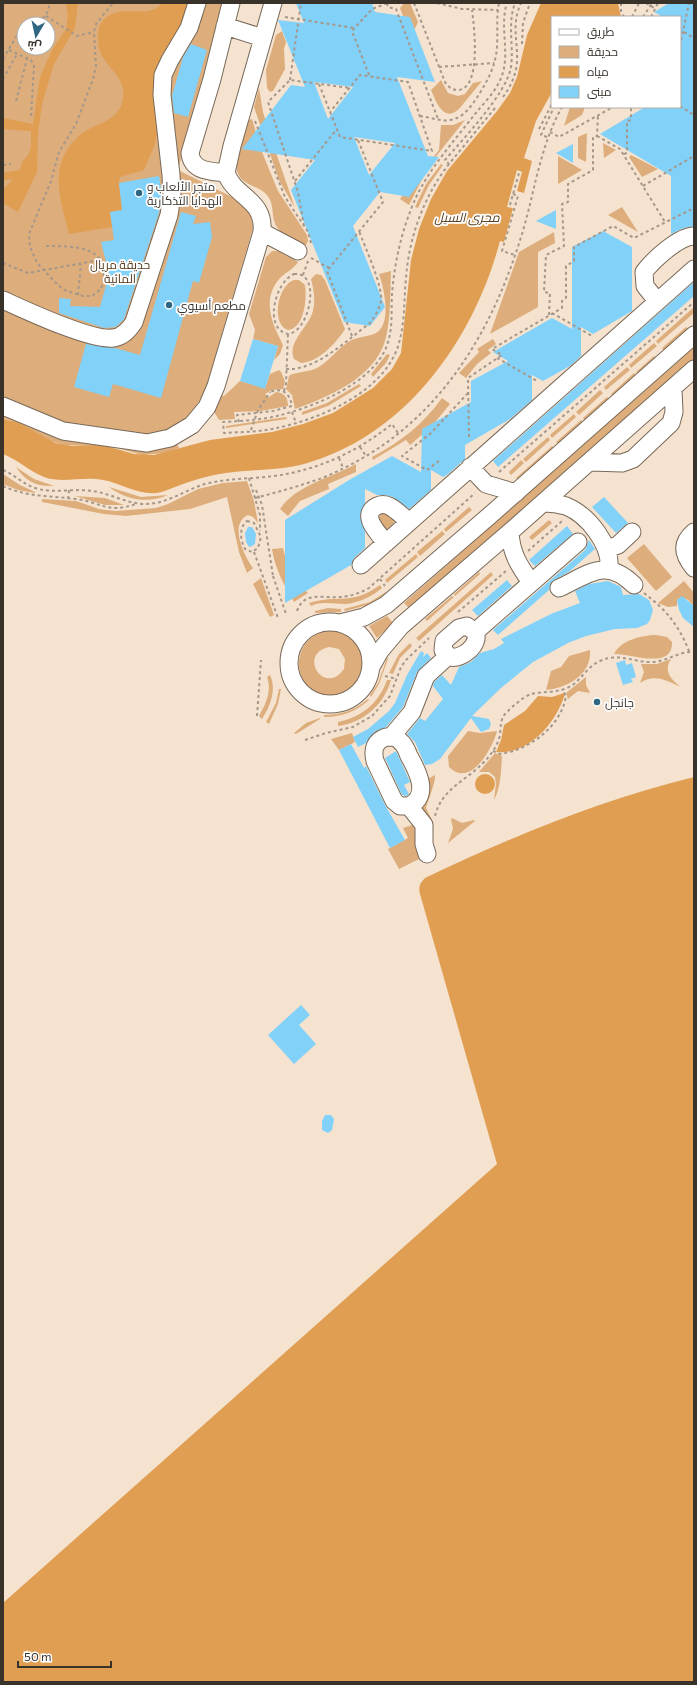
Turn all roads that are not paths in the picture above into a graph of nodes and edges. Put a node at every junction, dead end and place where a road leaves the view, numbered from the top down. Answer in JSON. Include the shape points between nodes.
{"nodes":[{"id":1,"x":197,"y":3,"type":"edge"},
{"id":2,"x":231,"y":3,"type":"edge"},
{"id":3,"x":271,"y":9,"type":"edge"},
{"id":4,"x":225,"y":26,"type":"junction"},
{"id":5,"x":263,"y":38,"type":"junction"},
{"id":6,"x":226,"y":173,"type":"junction"},
{"id":7,"x":262,"y":232,"type":"junction"},
{"id":8,"x":694,"y":236,"type":"edge"},
{"id":9,"x":308,"y":251,"type":"road end"},
{"id":10,"x":694,"y":269,"type":"edge"},
{"id":11,"x":3,"y":300,"type":"edge"},
{"id":12,"x":657,"y":301,"type":"junction"},
{"id":13,"x":694,"y":335,"type":"edge"},
{"id":14,"x":693,"y":372,"type":"edge"},
{"id":15,"x":673,"y":389,"type":"junction"},
{"id":16,"x":3,"y":406,"type":"edge"},
{"id":17,"x":590,"y":462,"type":"junction"},
{"id":18,"x":470,"y":467,"type":"junction"},
{"id":19,"x":570,"y":479,"type":"junction"},
{"id":20,"x":486,"y":484,"type":"junction"},
{"id":21,"x":516,"y":493,"type":"junction"},
{"id":22,"x":544,"y":503,"type":"junction"},
{"id":23,"x":577,"y":513,"type":"junction"},
{"id":24,"x":488,"y":517,"type":"junction"},
{"id":25,"x":409,"y":522,"type":"junction"},
{"id":26,"x":510,"y":532,"type":"junction"},
{"id":27,"x":632,"y":532,"type":"dead end"},
{"id":28,"x":694,"y":532,"type":"edge"},
{"id":29,"x":578,"y":542,"type":"dead end"},
{"id":30,"x":386,"y":543,"type":"junction"},
{"id":31,"x":607,"y":549,"type":"junction"},
{"id":32,"x":482,"y":556,"type":"junction"},
{"id":33,"x":516,"y":563,"type":"junction"},
{"id":34,"x":361,"y":565,"type":"dead end"},
{"id":35,"x":694,"y":568,"type":"edge"},
{"id":36,"x":609,"y":570,"type":"junction"},
{"id":37,"x":531,"y":582,"type":"junction"},
{"id":38,"x":634,"y":585,"type":"road end"},
{"id":39,"x":559,"y":588,"type":"dead end"},
{"id":40,"x":340,"y":623,"type":"junction"},
{"id":41,"x":372,"y":665,"type":"junction"},
{"id":42,"x":391,"y":737,"type":"junction"},
{"id":43,"x":409,"y":806,"type":"junction"},
{"id":44,"x":427,"y":854,"type":"dead end"}],
"edges":[{"from":1,"to":11,"type":"street","via":[[189,28],[163,75],[162,95],[171,175],[171,205],[134,322],[120,336],[106,338],[44,318]]},
{"from":2,"to":4,"type":"street"},
{"from":3,"to":5,"type":"street"},
{"from":4,"to":5,"type":"street"},
{"from":4,"to":6,"type":"street","via":[[190,153],[193,163],[200,169]]},
{"from":5,"to":6,"type":"street"},
{"from":6,"to":7,"type":"street","via":[[234,186],[258,209],[262,218]]},
{"from":7,"to":9,"type":"street"},
{"from":7,"to":16,"type":"street","via":[[211,398],[200,417],[182,432],[159,442],[124,441],[56,429]]},
{"from":8,"to":12,"type":"street","via":[[677,242],[644,272],[644,286]]},
{"from":10,"to":12,"type":"street"},
{"from":12,"to":18,"type":"street"},
{"from":13,"to":21,"type":"street"},
{"from":14,"to":15,"type":"street"},
{"from":15,"to":17,"type":"street"},
{"from":15,"to":17,"type":"street","via":[[674,412],[671,423],[633,459],[622,463]]},
{"from":17,"to":19,"type":"street"},
{"from":18,"to":20,"type":"street"},
{"from":18,"to":25,"type":"street"},
{"from":19,"to":22,"type":"street"},
{"from":19,"to":23,"type":"street"},
{"from":20,"to":21,"type":"street"},
{"from":20,"to":24,"type":"street"},
{"from":21,"to":24,"type":"street"},
{"from":22,"to":23,"type":"street","via":[[559,504]]},
{"from":22,"to":26,"type":"street"},
{"from":23,"to":31,"type":"street"},
{"from":24,"to":40,"type":"street","via":[[386,605],[364,617]]},
{"from":25,"to":30,"type":"street"},
{"from":25,"to":30,"type":"street","via":[[390,506],[374,508],[370,516],[371,524]]},
{"from":26,"to":32,"type":"street"},
{"from":26,"to":33,"type":"street"},
{"from":27,"to":31,"type":"street","via":[[618,545]]},
{"from":28,"to":35,"type":"street","via":[[685,542],[684,552]]},
{"from":29,"to":37,"type":"street"},
{"from":30,"to":34,"type":"street"},
{"from":31,"to":36,"type":"street"},
{"from":32,"to":33,"type":"street","via":[[499,557]]},
{"from":32,"to":41,"type":"street","via":[[401,626]]},
{"from":33,"to":37,"type":"street"},
{"from":36,"to":38,"type":"street","via":[[624,576]]},
{"from":36,"to":39,"type":"street","via":[[596,571]]},
{"from":37,"to":42,"type":"street","via":[[475,632],[477,640],[473,646],[457,658],[448,656],[426,676],[412,712]]},
{"from":40,"to":41,"type":"street","via":[[353,628],[363,638],[370,651]]},
{"from":40,"to":41,"type":"street","via":[[315,624],[296,639],[290,654],[289,669],[298,690],[310,699],[324,704],[342,703],[357,695],[367,682]]},
{"from":42,"to":43,"type":"street","via":[[402,742],[419,774],[419,798]]},
{"from":42,"to":43,"type":"street","via":[[378,741],[373,755],[394,801],[400,806]]},
{"from":43,"to":44,"type":"street","via":[[424,825],[424,848]]}]}
